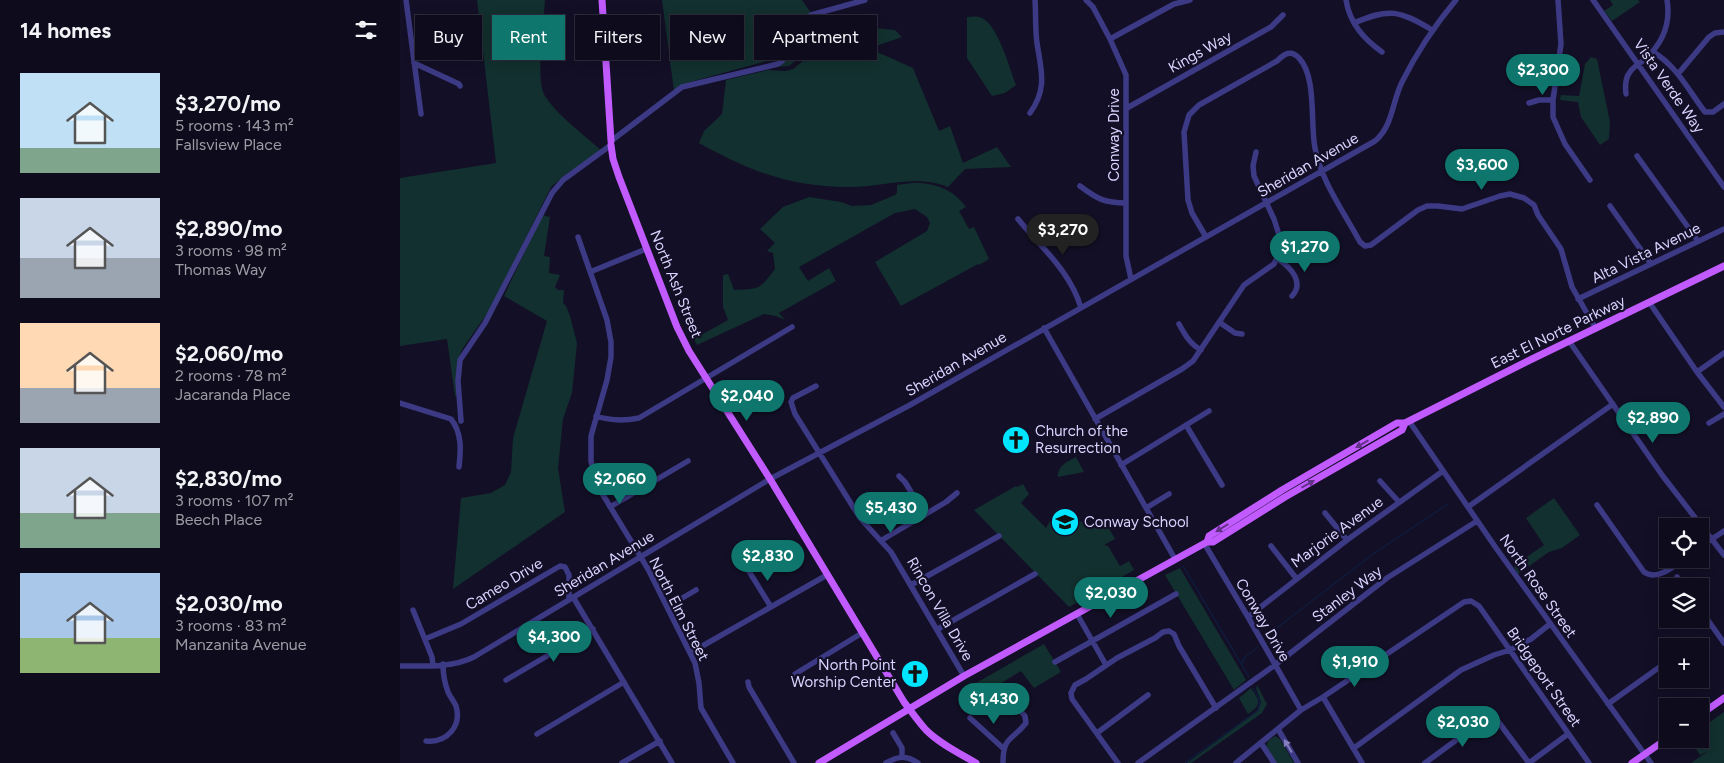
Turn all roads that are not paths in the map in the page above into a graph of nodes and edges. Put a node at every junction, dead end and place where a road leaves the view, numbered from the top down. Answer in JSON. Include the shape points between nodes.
{"nodes":[{"id":1,"x":406,"y":0,"type":"edge"},
{"id":2,"x":602,"y":0,"type":"edge"},
{"id":3,"x":865,"y":0,"type":"edge"},
{"id":4,"x":1035,"y":0,"type":"edge"},
{"id":5,"x":1086,"y":0,"type":"edge"},
{"id":6,"x":1190,"y":0,"type":"edge"},
{"id":7,"x":1346,"y":0,"type":"edge"},
{"id":8,"x":1456,"y":0,"type":"edge"},
{"id":9,"x":1558,"y":0,"type":"edge"},
{"id":10,"x":1594,"y":0,"type":"edge"},
{"id":11,"x":1668,"y":0,"type":"edge"},
{"id":12,"x":1174,"y":2,"type":"edge"},
{"id":13,"x":1282,"y":15,"type":"dead end"},
{"id":14,"x":1354,"y":23,"type":"junction"},
{"id":15,"x":1432,"y":30,"type":"junction"},
{"id":16,"x":1724,"y":32,"type":"edge"},
{"id":17,"x":1110,"y":39,"type":"junction"},
{"id":18,"x":1382,"y":52,"type":"dead end"},
{"id":19,"x":1653,"y":52,"type":"junction"},
{"id":20,"x":414,"y":63,"type":"junction"},
{"id":21,"x":1639,"y":64,"type":"junction"},
{"id":22,"x":1678,"y":74,"type":"junction"},
{"id":23,"x":460,"y":86,"type":"dead end"},
{"id":24,"x":1626,"y":94,"type":"dead end"},
{"id":25,"x":1553,"y":100,"type":"junction"},
{"id":26,"x":1529,"y":103,"type":"dead end"},
{"id":27,"x":1724,"y":104,"type":"edge"},
{"id":28,"x":1127,"y":108,"type":"junction"},
{"id":29,"x":1030,"y":112,"type":"dead end"},
{"id":30,"x":422,"y":114,"type":"dead end"},
{"id":31,"x":611,"y":143,"type":"junction"},
{"id":32,"x":1256,"y":152,"type":"dead end"},
{"id":33,"x":1637,"y":156,"type":"dead end"},
{"id":34,"x":1321,"y":172,"type":"junction"},
{"id":35,"x":1590,"y":180,"type":"dead end"},
{"id":36,"x":1080,"y":186,"type":"dead end"},
{"id":37,"x":1724,"y":187,"type":"edge"},
{"id":38,"x":1268,"y":202,"type":"junction"},
{"id":39,"x":1126,"y":203,"type":"junction"},
{"id":40,"x":1610,"y":206,"type":"dead end"},
{"id":41,"x":1018,"y":219,"type":"dead end"},
{"id":42,"x":1724,"y":229,"type":"edge"},
{"id":43,"x":578,"y":237,"type":"dead end"},
{"id":44,"x":1206,"y":237,"type":"junction"},
{"id":45,"x":1698,"y":241,"type":"junction"},
{"id":46,"x":646,"y":249,"type":"junction"},
{"id":47,"x":1278,"y":259,"type":"junction"},
{"id":48,"x":1651,"y":264,"type":"junction"},
{"id":49,"x":1724,"y":266,"type":"edge"},
{"id":50,"x":590,"y":272,"type":"junction"},
{"id":51,"x":1132,"y":279,"type":"junction"},
{"id":52,"x":1292,"y":296,"type":"dead end"},
{"id":53,"x":1578,"y":299,"type":"junction"},
{"id":54,"x":1650,"y":302,"type":"junction"},
{"id":55,"x":1081,"y":308,"type":"junction"},
{"id":56,"x":1219,"y":322,"type":"junction"},
{"id":57,"x":1179,"y":324,"type":"dead end"},
{"id":58,"x":792,"y":327,"type":"dead end"},
{"id":59,"x":1044,"y":328,"type":"junction"},
{"id":60,"x":1596,"y":329,"type":"junction"},
{"id":61,"x":1242,"y":334,"type":"dead end"},
{"id":62,"x":1569,"y":341,"type":"junction"},
{"id":63,"x":1201,"y":350,"type":"junction"},
{"id":64,"x":1724,"y":353,"type":"edge"},
{"id":65,"x":1698,"y":372,"type":"junction"},
{"id":66,"x":707,"y":379,"type":"junction"},
{"id":67,"x":816,"y":386,"type":"dead end"},
{"id":68,"x":400,"y":403,"type":"edge"},
{"id":69,"x":1613,"y":404,"type":"junction"},
{"id":70,"x":1724,"y":407,"type":"edge"},
{"id":71,"x":1209,"y":411,"type":"dead end"},
{"id":72,"x":1724,"y":414,"type":"edge"},
{"id":73,"x":596,"y":416,"type":"junction"},
{"id":74,"x":1095,"y":419,"type":"junction"},
{"id":75,"x":461,"y":421,"type":"dead end"},
{"id":76,"x":1407,"y":422,"type":"junction"},
{"id":77,"x":1710,"y":423,"type":"dead end"},
{"id":78,"x":1186,"y":425,"type":"junction"},
{"id":79,"x":820,"y":453,"type":"junction"},
{"id":80,"x":688,"y":461,"type":"dead end"},
{"id":81,"x":1122,"y":465,"type":"junction"},
{"id":82,"x":459,"y":467,"type":"dead end"},
{"id":83,"x":1444,"y":471,"type":"junction"},
{"id":84,"x":899,"y":476,"type":"dead end"},
{"id":85,"x":770,"y":479,"type":"junction"},
{"id":86,"x":1380,"y":481,"type":"dead end"},
{"id":87,"x":1222,"y":484,"type":"dead end"},
{"id":88,"x":957,"y":493,"type":"dead end"},
{"id":89,"x":1169,"y":494,"type":"dead end"},
{"id":90,"x":1399,"y":502,"type":"junction"},
{"id":91,"x":1597,"y":504,"type":"dead end"},
{"id":92,"x":610,"y":507,"type":"junction"},
{"id":93,"x":1468,"y":507,"type":"junction"},
{"id":94,"x":1146,"y":508,"type":"junction"},
{"id":95,"x":1325,"y":513,"type":"dead end"},
{"id":96,"x":925,"y":514,"type":"junction"},
{"id":97,"x":1477,"y":521,"type":"junction"},
{"id":98,"x":1724,"y":531,"type":"edge"},
{"id":99,"x":999,"y":536,"type":"dead end"},
{"id":100,"x":1712,"y":539,"type":"junction"},
{"id":101,"x":882,"y":540,"type":"junction"},
{"id":102,"x":1347,"y":540,"type":"junction"},
{"id":103,"x":1709,"y":541,"type":"edge"},
{"id":104,"x":1206,"y":543,"type":"junction"},
{"id":105,"x":1271,"y":546,"type":"dead end"},
{"id":106,"x":1724,"y":555,"type":"edge"},
{"id":107,"x":639,"y":557,"type":"junction"},
{"id":108,"x":1175,"y":559,"type":"junction"},
{"id":109,"x":747,"y":568,"type":"dead end"},
{"id":110,"x":1669,"y":568,"type":"edge"},
{"id":111,"x":1035,"y":574,"type":"dead end"},
{"id":112,"x":828,"y":575,"type":"junction"},
{"id":113,"x":1296,"y":578,"type":"junction"},
{"id":114,"x":911,"y":585,"type":"junction"},
{"id":115,"x":696,"y":590,"type":"dead end"},
{"id":116,"x":1176,"y":594,"type":"dead end"},
{"id":117,"x":571,"y":598,"type":"junction"},
{"id":118,"x":771,"y":606,"type":"junction"},
{"id":119,"x":667,"y":607,"type":"junction"},
{"id":120,"x":413,"y":610,"type":"dead end"},
{"id":121,"x":1078,"y":614,"type":"junction"},
{"id":122,"x":1248,"y":617,"type":"junction"},
{"id":123,"x":1709,"y":622,"type":"edge"},
{"id":124,"x":1550,"y":624,"type":"junction"},
{"id":125,"x":593,"y":629,"type":"junction"},
{"id":126,"x":938,"y":629,"type":"junction"},
{"id":127,"x":862,"y":633,"type":"junction"},
{"id":128,"x":425,"y":639,"type":"junction"},
{"id":129,"x":1093,"y":641,"type":"junction"},
{"id":130,"x":1724,"y":643,"type":"edge"},
{"id":131,"x":1510,"y":650,"type":"junction"},
{"id":132,"x":690,"y":653,"type":"junction"},
{"id":133,"x":1055,"y":662,"type":"dead end"},
{"id":134,"x":433,"y":664,"type":"junction"},
{"id":135,"x":443,"y":664,"type":"junction"},
{"id":136,"x":1106,"y":665,"type":"junction"},
{"id":137,"x":1275,"y":665,"type":"junction"},
{"id":138,"x":400,"y":666,"type":"edge"},
{"id":139,"x":1659,"y":667,"type":"edge"},
{"id":140,"x":795,"y":674,"type":"dead end"},
{"id":141,"x":964,"y":676,"type":"junction"},
{"id":142,"x":506,"y":680,"type":"dead end"},
{"id":143,"x":624,"y":682,"type":"junction"},
{"id":144,"x":748,"y":682,"type":"dead end"},
{"id":145,"x":1148,"y":695,"type":"dead end"},
{"id":146,"x":1323,"y":697,"type":"junction"},
{"id":147,"x":1724,"y":698,"type":"edge"},
{"id":148,"x":1014,"y":703,"type":"dead end"},
{"id":149,"x":1608,"y":704,"type":"junction"},
{"id":150,"x":1216,"y":708,"type":"junction"},
{"id":151,"x":910,"y":709,"type":"junction"},
{"id":152,"x":1709,"y":709,"type":"edge"},
{"id":153,"x":1301,"y":710,"type":"junction"},
{"id":154,"x":970,"y":718,"type":"dead end"},
{"id":155,"x":1278,"y":729,"type":"junction"},
{"id":156,"x":894,"y":733,"type":"dead end"},
{"id":157,"x":1097,"y":733,"type":"junction"},
{"id":158,"x":537,"y":734,"type":"dead end"},
{"id":159,"x":1568,"y":734,"type":"junction"},
{"id":160,"x":426,"y":741,"type":"dead end"},
{"id":161,"x":660,"y":741,"type":"junction"},
{"id":162,"x":1261,"y":743,"type":"junction"},
{"id":163,"x":1659,"y":744,"type":"edge"},
{"id":164,"x":1354,"y":748,"type":"junction"},
{"id":165,"x":1004,"y":749,"type":"junction"},
{"id":166,"x":1644,"y":754,"type":"junction"},
{"id":167,"x":902,"y":757,"type":"junction"},
{"id":168,"x":622,"y":763,"type":"edge"},
{"id":169,"x":672,"y":763,"type":"edge"},
{"id":170,"x":733,"y":763,"type":"edge"},
{"id":171,"x":794,"y":763,"type":"edge"},
{"id":172,"x":818,"y":763,"type":"edge"},
{"id":173,"x":886,"y":763,"type":"edge"},
{"id":174,"x":918,"y":763,"type":"edge"},
{"id":175,"x":976,"y":763,"type":"edge"},
{"id":176,"x":1003,"y":763,"type":"edge"},
{"id":177,"x":1118,"y":763,"type":"edge"},
{"id":178,"x":1138,"y":763,"type":"edge"},
{"id":179,"x":1236,"y":763,"type":"edge"},
{"id":180,"x":1274,"y":763,"type":"edge"},
{"id":181,"x":1298,"y":763,"type":"edge"},
{"id":182,"x":1362,"y":763,"type":"edge"},
{"id":183,"x":1425,"y":763,"type":"edge"},
{"id":184,"x":1529,"y":763,"type":"edge"},
{"id":185,"x":1589,"y":763,"type":"edge"},
{"id":186,"x":1632,"y":763,"type":"edge"},
{"id":187,"x":1650,"y":763,"type":"edge"}],
"edges":[{"from":1,"to":20,"type":"street"},
{"from":2,"to":31,"type":"main road","name":"North Ash Street"},
{"from":3,"to":31,"type":"street","via":[[808,16],[781,63],[682,87]]},
{"from":4,"to":29,"type":"street","via":[[1042,87]]},
{"from":5,"to":17,"type":"street","name":"Conway Drive"},
{"from":6,"to":12,"type":"street"},
{"from":7,"to":14,"type":"street"},
{"from":8,"to":15,"type":"street","name":"Sheridan Avenue"},
{"from":9,"to":25,"type":"street","via":[[1561,44]]},
{"from":10,"to":21,"type":"street","name":"Vista Verde Way"},
{"from":11,"to":19,"type":"street","via":[[1668,25]]},
{"from":12,"to":17,"type":"street"},
{"from":13,"to":28,"type":"street","name":"Kings Way","via":[[1271,27]]},
{"from":14,"to":15,"type":"street","via":[[1375,14],[1397,13]]},
{"from":14,"to":18,"type":"street","via":[[1366,41]]},
{"from":15,"to":34,"type":"street","name":"Sheridan Avenue","via":[[1401,84],[1389,122],[1381,135]]},
{"from":16,"to":22,"type":"street","via":[[1710,37]]},
{"from":17,"to":28,"type":"street","name":"Conway Drive","via":[[1126,75]]},
{"from":19,"to":21,"type":"street"},
{"from":19,"to":22,"type":"street"},
{"from":20,"to":23,"type":"street"},
{"from":20,"to":30,"type":"street"},
{"from":21,"to":24,"type":"street","via":[[1629,72]]},
{"from":21,"to":37,"type":"street","name":"Vista Verde Way"},
{"from":22,"to":27,"type":"street","via":[[1705,112],[1713,112]]},
{"from":25,"to":26,"type":"street"},
{"from":25,"to":35,"type":"street","via":[[1553,117],[1562,138]]},
{"from":28,"to":39,"type":"street","name":"Conway Drive"},
{"from":31,"to":46,"type":"main road","name":"North Ash Street","via":[[613,159]]},
{"from":31,"to":75,"type":"street","via":[[563,180],[552,193],[485,323],[460,360]]},
{"from":32,"to":38,"type":"street","via":[[1254,176]]},
{"from":33,"to":45,"type":"street"},
{"from":34,"to":38,"type":"street","name":"Sheridan Avenue"},
{"from":34,"to":44,"type":"street","via":[[1314,148],[1310,82],[1301,59],[1288,53],[1199,105],[1186,121],[1188,200]]},
{"from":34,"to":53,"type":"street","via":[[1365,246],[1427,206],[1462,209],[1510,194],[1524,198],[1534,205],[1561,249]]},
{"from":36,"to":39,"type":"street","via":[[1102,201]]},
{"from":38,"to":44,"type":"street","name":"Sheridan Avenue"},
{"from":38,"to":47,"type":"street","via":[[1281,241]]},
{"from":39,"to":51,"type":"street","name":"Conway Drive","via":[[1126,256]]},
{"from":40,"to":48,"type":"street"},
{"from":41,"to":55,"type":"street","via":[[1061,270]]},
{"from":42,"to":45,"type":"street","name":"Alta Vista Avenue"},
{"from":43,"to":50,"type":"street","name":"North Elm Street"},
{"from":44,"to":51,"type":"street","name":"Sheridan Avenue"},
{"from":45,"to":48,"type":"street","name":"Alta Vista Avenue"},
{"from":46,"to":50,"type":"street"},
{"from":46,"to":66,"type":"main road","name":"North Ash Street","via":[[677,327]]},
{"from":47,"to":52,"type":"street","via":[[1293,271],[1298,282]]},
{"from":47,"to":56,"type":"street","via":[[1244,285]]},
{"from":48,"to":53,"type":"street","name":"Alta Vista Avenue"},
{"from":49,"to":54,"type":"main road","name":"East El Norte Parkway"},
{"from":50,"to":73,"type":"street","name":"North Elm Street","via":[[611,342],[607,380]]},
{"from":51,"to":55,"type":"street","name":"Sheridan Avenue"},
{"from":53,"to":60,"type":"street"},
{"from":54,"to":60,"type":"main road","name":"East El Norte Parkway"},
{"from":54,"to":65,"type":"street"},
{"from":55,"to":59,"type":"street","name":"Sheridan Avenue"},
{"from":56,"to":61,"type":"street"},
{"from":56,"to":63,"type":"street"},
{"from":57,"to":63,"type":"street","via":[[1186,337]]},
{"from":58,"to":66,"type":"street"},
{"from":59,"to":74,"type":"street"},
{"from":59,"to":79,"type":"street","name":"Sheridan Avenue"},
{"from":60,"to":62,"type":"main road","name":"East El Norte Parkway"},
{"from":62,"to":69,"type":"street"},
{"from":62,"to":76,"type":"main road","name":"East El Norte Parkway"},
{"from":63,"to":74,"type":"street","via":[[1182,369]]},
{"from":64,"to":65,"type":"street"},
{"from":65,"to":70,"type":"street"},
{"from":66,"to":73,"type":"street","via":[[639,418],[623,422]]},
{"from":66,"to":85,"type":"main road","name":"North Ash Street"},
{"from":67,"to":79,"type":"street","name":"Rincon Villa Drive","via":[[791,402]]},
{"from":68,"to":82,"type":"street","via":[[451,419],[458,430],[461,446]]},
{"from":69,"to":93,"type":"street"},
{"from":69,"to":100,"type":"street"},
{"from":71,"to":78,"type":"street"},
{"from":72,"to":77,"type":"street"},
{"from":73,"to":92,"type":"street","name":"North Elm Street","via":[[591,436],[591,461],[600,490]]},
{"from":74,"to":81,"type":"street"},
{"from":76,"to":83,"type":"street","name":"North Rose Street"},
{"from":76,"to":104,"type":"main road","name":"East El Norte Parkway","via":[[1397,423],[1282,490],[1209,536]]},
{"from":78,"to":81,"type":"street"},
{"from":78,"to":87,"type":"street"},
{"from":79,"to":85,"type":"street","name":"Sheridan Avenue"},
{"from":79,"to":101,"type":"street","name":"Rincon Villa Drive","via":[[860,518]]},
{"from":80,"to":92,"type":"street"},
{"from":81,"to":94,"type":"street"},
{"from":83,"to":90,"type":"street","name":"Marjorie Avenue"},
{"from":83,"to":93,"type":"street","name":"North Rose Street"},
{"from":84,"to":96,"type":"street"},
{"from":85,"to":107,"type":"street","name":"Sheridan Avenue"},
{"from":85,"to":112,"type":"main road","name":"North Ash Street"},
{"from":86,"to":90,"type":"street"},
{"from":88,"to":96,"type":"street"},
{"from":89,"to":94,"type":"street"},
{"from":90,"to":102,"type":"street","name":"Marjorie Avenue"},
{"from":91,"to":110,"type":"street","via":[[1644,572],[1651,576]]},
{"from":92,"to":107,"type":"street","name":"North Elm Street"},
{"from":93,"to":97,"type":"street","name":"North Rose Street"},
{"from":94,"to":108,"type":"street"},
{"from":95,"to":102,"type":"street"},
{"from":96,"to":101,"type":"street"},
{"from":97,"to":124,"type":"street","name":"North Rose Street"},
{"from":97,"to":137,"type":"street","name":"Stanley Way","via":[[1387,578]]},
{"from":98,"to":100,"type":"street"},
{"from":99,"to":114,"type":"street"},
{"from":100,"to":103,"type":"street"},
{"from":100,"to":106,"type":"street"},
{"from":101,"to":114,"type":"street","name":"Rincon Villa Drive"},
{"from":102,"to":113,"type":"street","name":"Marjorie Avenue"},
{"from":104,"to":108,"type":"main road","name":"East El Norte Parkway"},
{"from":104,"to":122,"type":"street","name":"Conway Drive"},
{"from":105,"to":113,"type":"street"},
{"from":107,"to":117,"type":"street","name":"Sheridan Avenue"},
{"from":107,"to":119,"type":"street","name":"North Elm Street"},
{"from":108,"to":121,"type":"main road","name":"East El Norte Parkway"},
{"from":109,"to":118,"type":"street"},
{"from":111,"to":126,"type":"street"},
{"from":112,"to":118,"type":"street"},
{"from":112,"to":127,"type":"main road","name":"North Ash Street"},
{"from":113,"to":122,"type":"street","name":"Marjorie Avenue"},
{"from":114,"to":126,"type":"street","name":"Rincon Villa Drive"},
{"from":115,"to":119,"type":"street"},
{"from":116,"to":129,"type":"street"},
{"from":117,"to":125,"type":"street"},
{"from":117,"to":128,"type":"street","name":"Cameo Drive","via":[[568,571],[560,566],[461,624]]},
{"from":117,"to":135,"type":"street","name":"Sheridan Avenue","via":[[474,657],[459,663]]},
{"from":118,"to":132,"type":"street"},
{"from":119,"to":132,"type":"street","name":"North Elm Street"},
{"from":120,"to":128,"type":"street"},
{"from":121,"to":129,"type":"street"},
{"from":121,"to":141,"type":"main road","name":"East El Norte Parkway"},
{"from":122,"to":137,"type":"street","name":"Conway Drive"},
{"from":123,"to":130,"type":"street"},
{"from":124,"to":131,"type":"street"},
{"from":124,"to":149,"type":"street","name":"North Rose Street"},
{"from":125,"to":142,"type":"street"},
{"from":125,"to":143,"type":"street"},
{"from":126,"to":141,"type":"street","name":"Rincon Villa Drive"},
{"from":127,"to":140,"type":"street"},
{"from":127,"to":151,"type":"main road","name":"North Ash Street"},
{"from":128,"to":134,"type":"street"},
{"from":129,"to":133,"type":"street"},
{"from":129,"to":136,"type":"street"},
{"from":131,"to":146,"type":"street","name":"Bridgeport Street","via":[[1479,606],[1471,601],[1464,602]]},
{"from":131,"to":159,"type":"street","name":"Bridgeport Street"},
{"from":131,"to":164,"type":"street","via":[[1460,670]]},
{"from":132,"to":170,"type":"street","name":"North Elm Street","via":[[699,682],[701,708]]},
{"from":134,"to":135,"type":"street","name":"Sheridan Avenue"},
{"from":134,"to":138,"type":"street","name":"Sheridan Avenue"},
{"from":135,"to":160,"type":"street","via":[[457,718],[454,728],[444,739]]},
{"from":136,"to":150,"type":"street","via":[[1169,631],[1174,634]]},
{"from":136,"to":157,"type":"street","via":[[1072,690],[1072,698]]},
{"from":137,"to":150,"type":"street","name":"Stanley Way"},
{"from":137,"to":153,"type":"street","name":"Conway Drive"},
{"from":139,"to":149,"type":"street"},
{"from":141,"to":151,"type":"main road","name":"East El Norte Parkway"},
{"from":143,"to":158,"type":"street"},
{"from":143,"to":161,"type":"street"},
{"from":144,"to":171,"type":"street"},
{"from":145,"to":157,"type":"street"},
{"from":146,"to":153,"type":"street"},
{"from":146,"to":164,"type":"street"},
{"from":147,"to":152,"type":"main road"},
{"from":148,"to":165,"type":"street","via":[[1025,716],[1026,723],[1008,739]]},
{"from":149,"to":166,"type":"street","name":"North Rose Street"},
{"from":150,"to":178,"type":"street","name":"Stanley Way"},
{"from":151,"to":172,"type":"main road","name":"East El Norte Parkway"},
{"from":151,"to":175,"type":"main road","name":"North Ash Street","via":[[932,735]]},
{"from":153,"to":155,"type":"street"},
{"from":154,"to":165,"type":"street"},
{"from":155,"to":162,"type":"street"},
{"from":181,"to":155,"type":"street","one_way":true},
{"from":156,"to":167,"type":"street","via":[[902,748]]},
{"from":157,"to":177,"type":"street"},
{"from":159,"to":184,"type":"street"},
{"from":159,"to":185,"type":"street","name":"Bridgeport Street"},
{"from":161,"to":168,"type":"street"},
{"from":161,"to":169,"type":"street"},
{"from":162,"to":179,"type":"street"},
{"from":162,"to":180,"type":"street"},
{"from":163,"to":166,"type":"main road"},
{"from":164,"to":182,"type":"street"},
{"from":165,"to":176,"type":"street"},
{"from":166,"to":186,"type":"main road"},
{"from":166,"to":187,"type":"street","name":"North Rose Street"},
{"from":167,"to":173,"type":"street"},
{"from":167,"to":174,"type":"street"},
{"from":183,"to":184,"type":"street","via":[[1484,719],[1490,718],[1496,720]]}]}
